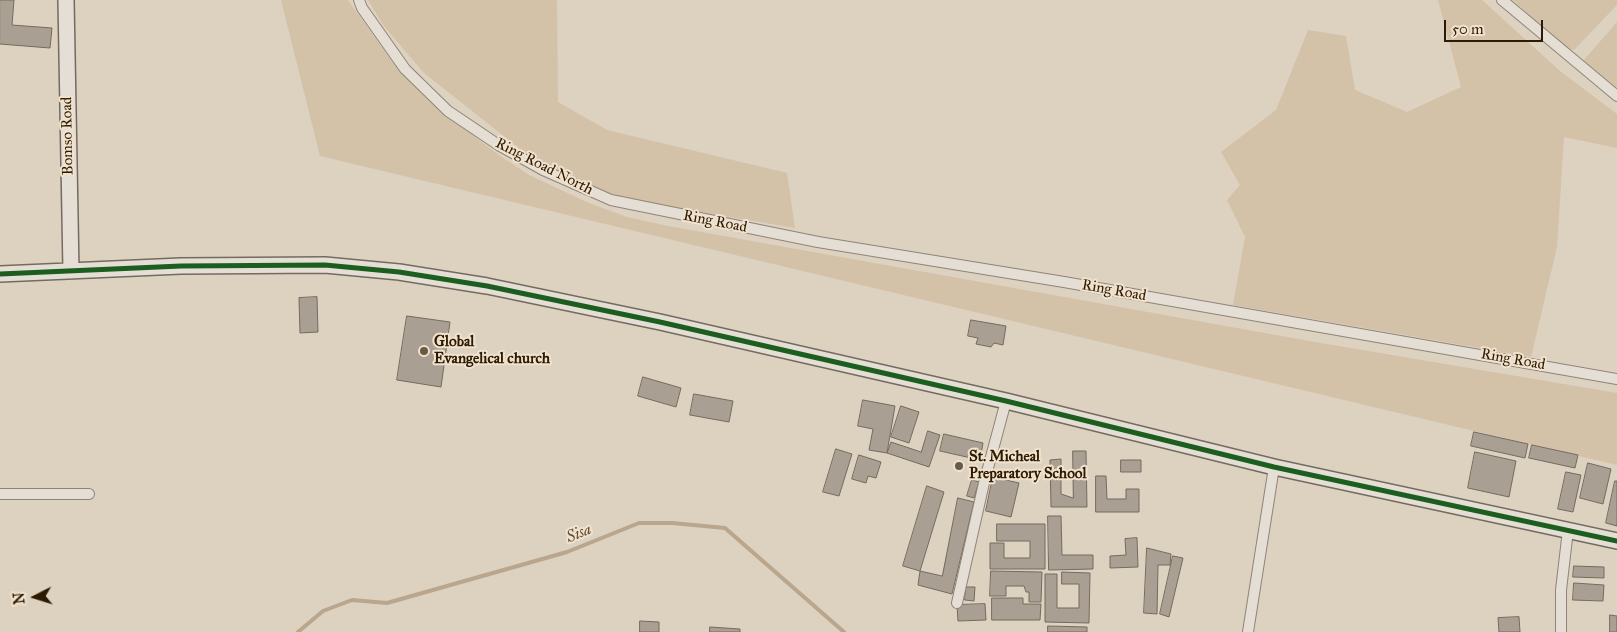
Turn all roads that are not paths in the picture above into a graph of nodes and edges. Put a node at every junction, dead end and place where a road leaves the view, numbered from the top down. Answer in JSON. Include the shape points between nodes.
{"nodes":[{"id":1,"x":359,"y":0,"type":"edge"},
{"id":2,"x":1502,"y":0,"type":"edge"},
{"id":3,"x":65,"y":1,"type":"edge"},
{"id":4,"x":1617,"y":96,"type":"edge"},
{"id":5,"x":611,"y":200,"type":"joint"},
{"id":6,"x":71,"y":271,"type":"junction"},
{"id":7,"x":0,"y":274,"type":"edge"},
{"id":8,"x":1617,"y":379,"type":"edge"},
{"id":9,"x":1006,"y":401,"type":"junction"},
{"id":10,"x":1274,"y":467,"type":"junction"},
{"id":11,"x":0,"y":494,"type":"edge"},
{"id":12,"x":89,"y":494,"type":"dead end"},
{"id":13,"x":1568,"y":530,"type":"junction"},
{"id":14,"x":1617,"y":541,"type":"edge"},
{"id":15,"x":957,"y":602,"type":"dead end"},
{"id":16,"x":1248,"y":632,"type":"edge"},
{"id":17,"x":1561,"y":632,"type":"edge"}],
"edges":[{"from":1,"to":5,"type":"street","name":"Ring Road North","via":[[405,69],[448,111],[543,170]]},
{"from":2,"to":4,"type":"street"},
{"from":3,"to":6,"type":"street","name":"Bomso Road"},
{"from":5,"to":8,"type":"street","name":"Ring Road","via":[[818,242]]},
{"from":6,"to":7,"type":"street"},
{"from":6,"to":9,"type":"street","via":[[325,265],[399,272],[487,286],[660,322]]},
{"from":9,"to":10,"type":"street"},
{"from":9,"to":15,"type":"street"},
{"from":10,"to":13,"type":"street"},
{"from":10,"to":16,"type":"street"},
{"from":11,"to":12,"type":"street"},
{"from":13,"to":14,"type":"street"},
{"from":13,"to":17,"type":"street","via":[[1561,590]]}]}
